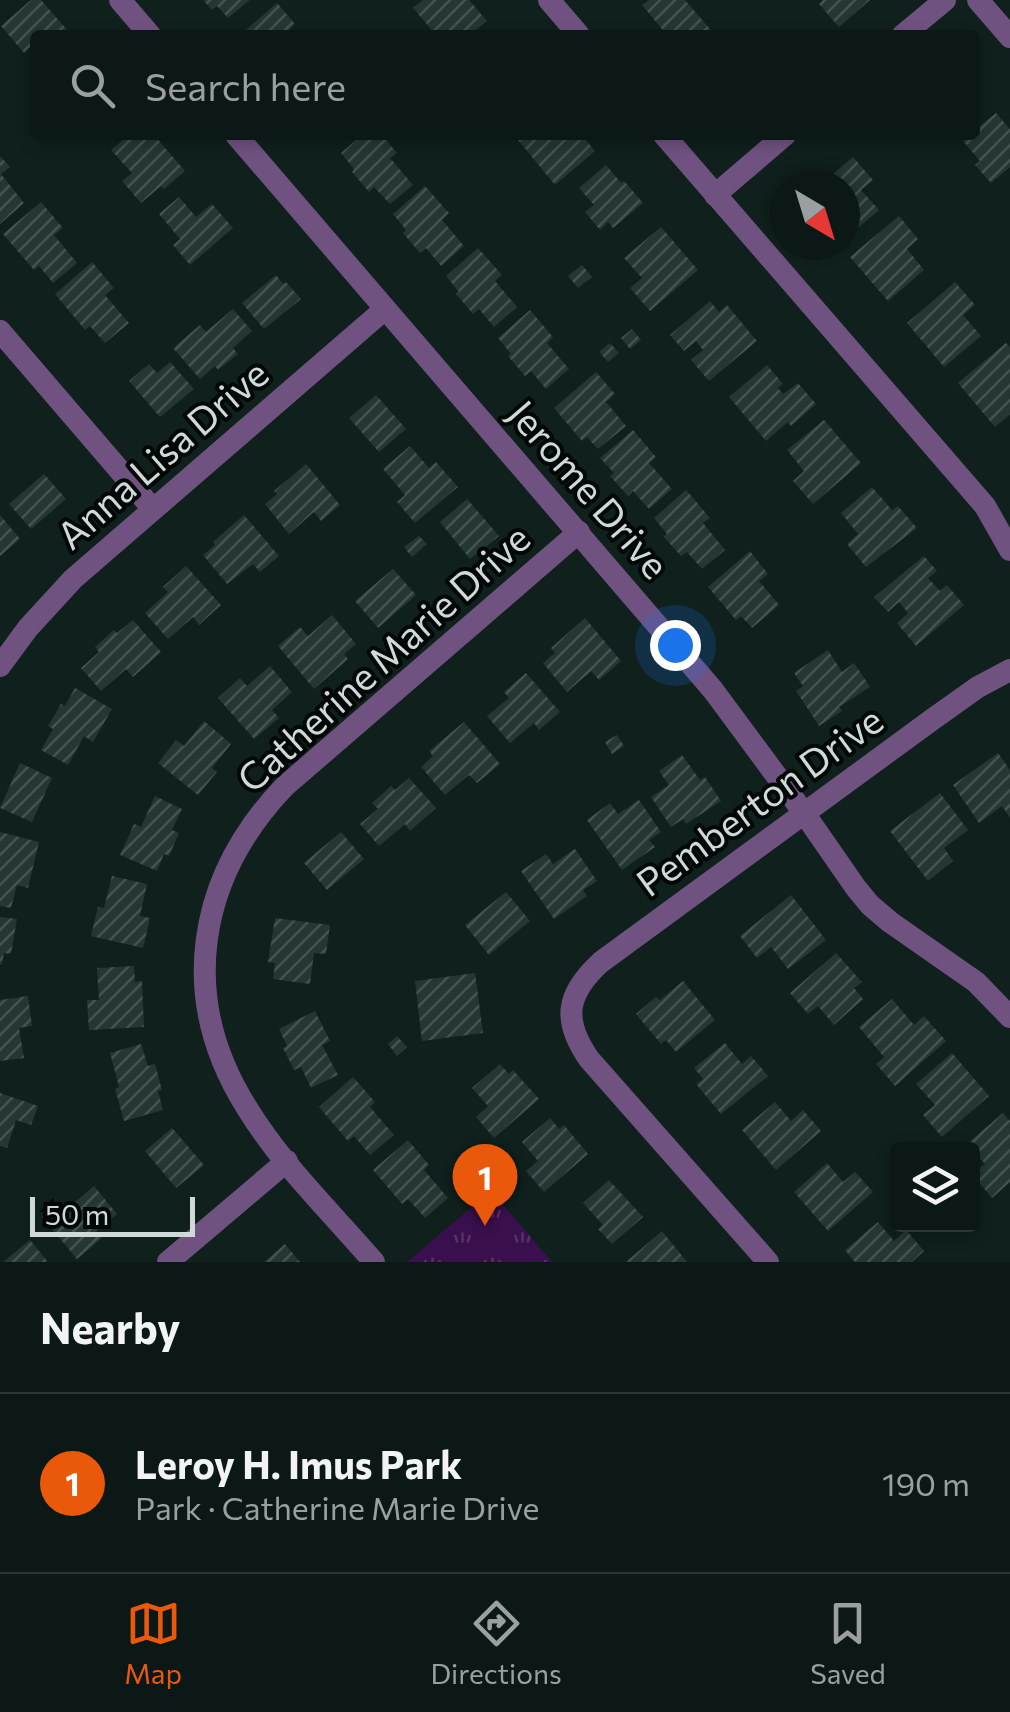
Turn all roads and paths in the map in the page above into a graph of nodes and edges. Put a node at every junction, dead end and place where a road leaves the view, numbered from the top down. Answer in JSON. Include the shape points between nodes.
{"nodes":[{"id":1,"x":120,"y":0,"type":"edge"},
{"id":2,"x":549,"y":0,"type":"edge"},
{"id":3,"x":945,"y":0,"type":"edge"},
{"id":4,"x":978,"y":0,"type":"edge"},
{"id":5,"x":146,"y":30,"type":"edge"},
{"id":6,"x":574,"y":30,"type":"edge"},
{"id":7,"x":910,"y":30,"type":"edge"},
{"id":8,"x":1010,"y":37,"type":"edge"},
{"id":9,"x":240,"y":140,"type":"edge"},
{"id":10,"x":668,"y":140,"type":"edge"},
{"id":11,"x":779,"y":140,"type":"edge"},
{"id":12,"x":715,"y":194,"type":"junction"},
{"id":13,"x":385,"y":309,"type":"junction"},
{"id":14,"x":0,"y":331,"type":"edge"},
{"id":15,"x":152,"y":508,"type":"junction"},
{"id":16,"x":580,"y":532,"type":"junction"},
{"id":17,"x":1010,"y":550,"type":"edge"},
{"id":18,"x":0,"y":666,"type":"edge"},
{"id":19,"x":1010,"y":670,"type":"edge"},
{"id":20,"x":804,"y":812,"type":"junction"},
{"id":21,"x":1010,"y":1017,"type":"edge"},
{"id":22,"x":287,"y":1162,"type":"junction"},
{"id":23,"x":168,"y":1262,"type":"edge"},
{"id":24,"x":374,"y":1262,"type":"edge"},
{"id":25,"x":768,"y":1262,"type":"edge"}],
"edges":[{"from":1,"to":5,"type":"street"},
{"from":2,"to":6,"type":"street"},
{"from":3,"to":7,"type":"street"},
{"from":4,"to":8,"type":"street"},
{"from":9,"to":13,"type":"street","name":"Jerome Drive"},
{"from":10,"to":12,"type":"street"},
{"from":11,"to":12,"type":"street"},
{"from":12,"to":17,"type":"street","via":[[985,506]]},
{"from":13,"to":15,"type":"street","name":"Anna Lisa Drive"},
{"from":13,"to":16,"type":"street","name":"Jerome Drive"},
{"from":14,"to":15,"type":"street"},
{"from":15,"to":18,"type":"street","name":"Anna Lisa Drive","via":[[72,579]]},
{"from":16,"to":20,"type":"street","name":"Jerome Drive","via":[[713,690]]},
{"from":16,"to":22,"type":"street","name":"Catherine Marie Drive","via":[[285,786],[230,863],[206,943],[210,1023],[232,1083]]},
{"from":19,"to":20,"type":"street","name":"Pemberton Drive"},
{"from":20,"to":21,"type":"street","name":"Jerome Drive","via":[[870,905],[976,982]]},
{"from":20,"to":25,"type":"street","name":"Pemberton Drive","via":[[601,962],[569,1010],[590,1059]]},
{"from":22,"to":23,"type":"street"},
{"from":22,"to":24,"type":"street","name":"Catherine Marie Drive"}]}
